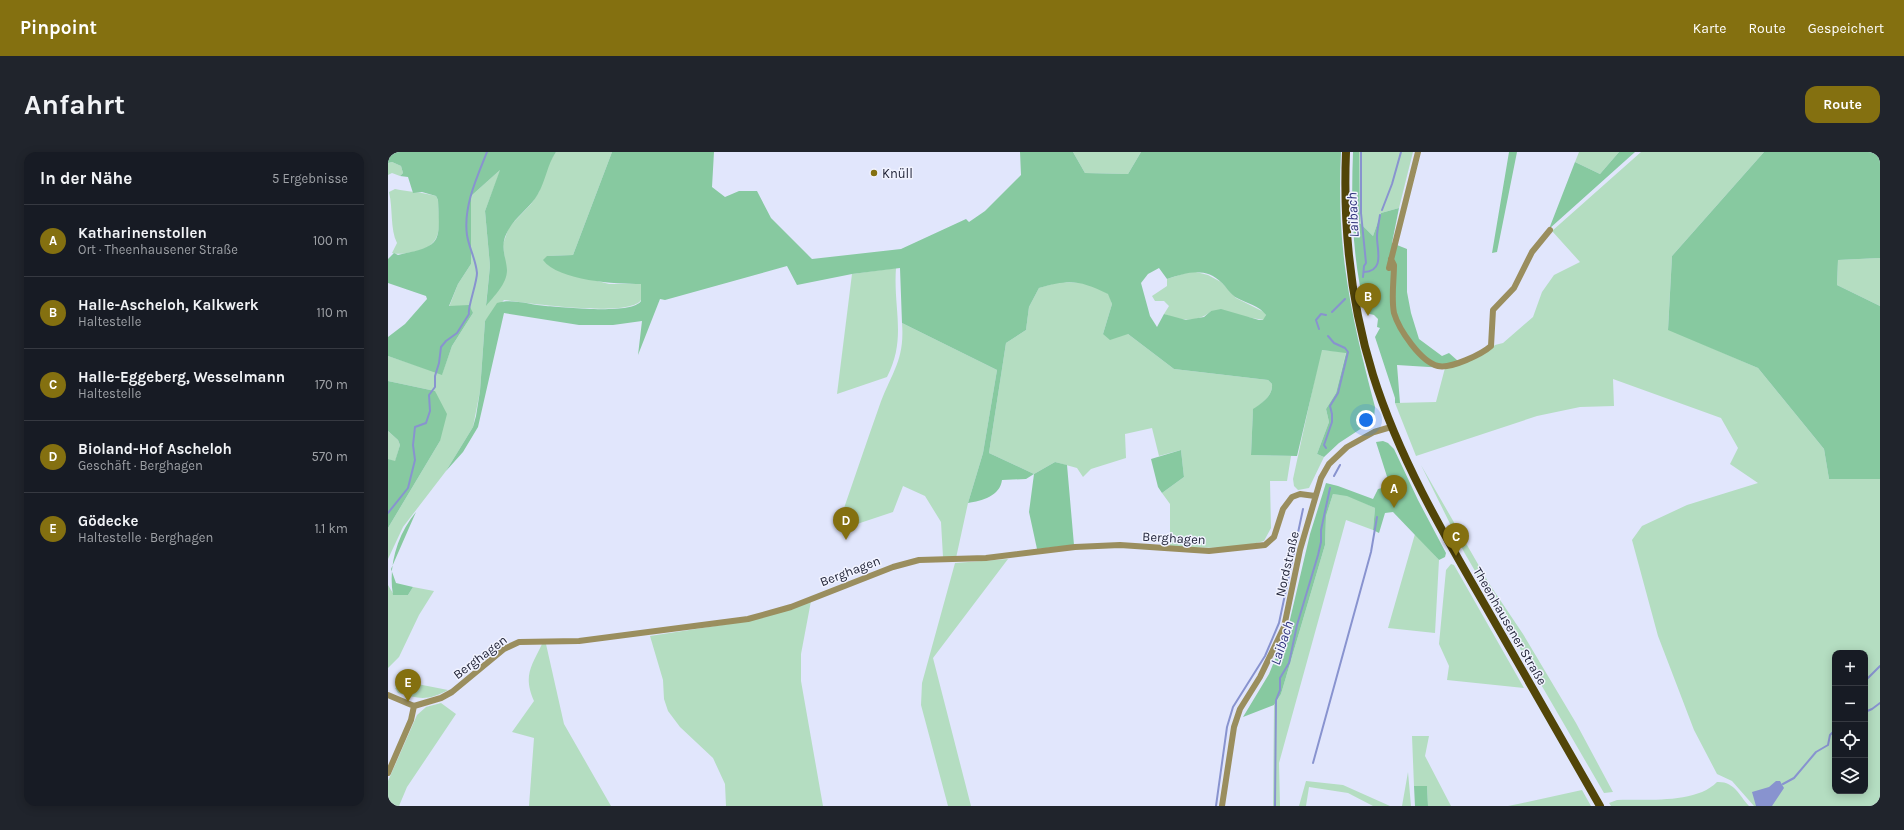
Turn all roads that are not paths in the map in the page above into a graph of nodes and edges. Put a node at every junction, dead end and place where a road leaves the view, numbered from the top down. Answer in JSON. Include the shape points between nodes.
{"nodes":[{"id":1,"x":1346,"y":152,"type":"edge"},
{"id":2,"x":1418,"y":152,"type":"edge"},
{"id":3,"x":1550,"y":230,"type":"dead end"},
{"id":4,"x":1391,"y":259,"type":"junction"},
{"id":5,"x":1389,"y":268,"type":"dead end"},
{"id":6,"x":1391,"y":426,"type":"junction"},
{"id":7,"x":1315,"y":496,"type":"junction"},
{"id":8,"x":388,"y":695,"type":"edge"},
{"id":9,"x":414,"y":706,"type":"junction"},
{"id":10,"x":388,"y":773,"type":"edge"},
{"id":11,"x":1222,"y":806,"type":"edge"},
{"id":12,"x":1600,"y":806,"type":"edge"}],
"edges":[{"from":1,"to":6,"type":"main road","name":"Theenhausener Straße","via":[[1345,182],[1350,266],[1364,340]]},
{"from":2,"to":4,"type":"street"},
{"from":3,"to":4,"type":"street","via":[[1532,252],[1514,288],[1493,310],[1492,346],[1475,356],[1446,366],[1433,364],[1418,351],[1398,322],[1393,306],[1394,265]]},
{"from":4,"to":5,"type":"street"},
{"from":6,"to":7,"type":"street","name":"Nordstraße","via":[[1374,432],[1338,454],[1329,464]]},
{"from":6,"to":12,"type":"main road","name":"Theenhausener Straße","via":[[1408,465],[1456,556]]},
{"from":7,"to":9,"type":"street","name":"Berghagen","via":[[1292,496],[1283,509],[1274,537],[1265,545],[1251,548],[1209,551],[1120,545],[1075,547],[986,558],[919,560],[893,567],[792,607],[748,619],[578,641],[519,642],[504,649],[452,692]]},
{"from":7,"to":11,"type":"street","name":"Nordstraße","via":[[1300,550],[1284,628],[1260,678],[1240,710],[1234,727]]},
{"from":8,"to":9,"type":"street"},
{"from":9,"to":10,"type":"street","via":[[411,720]]}]}
